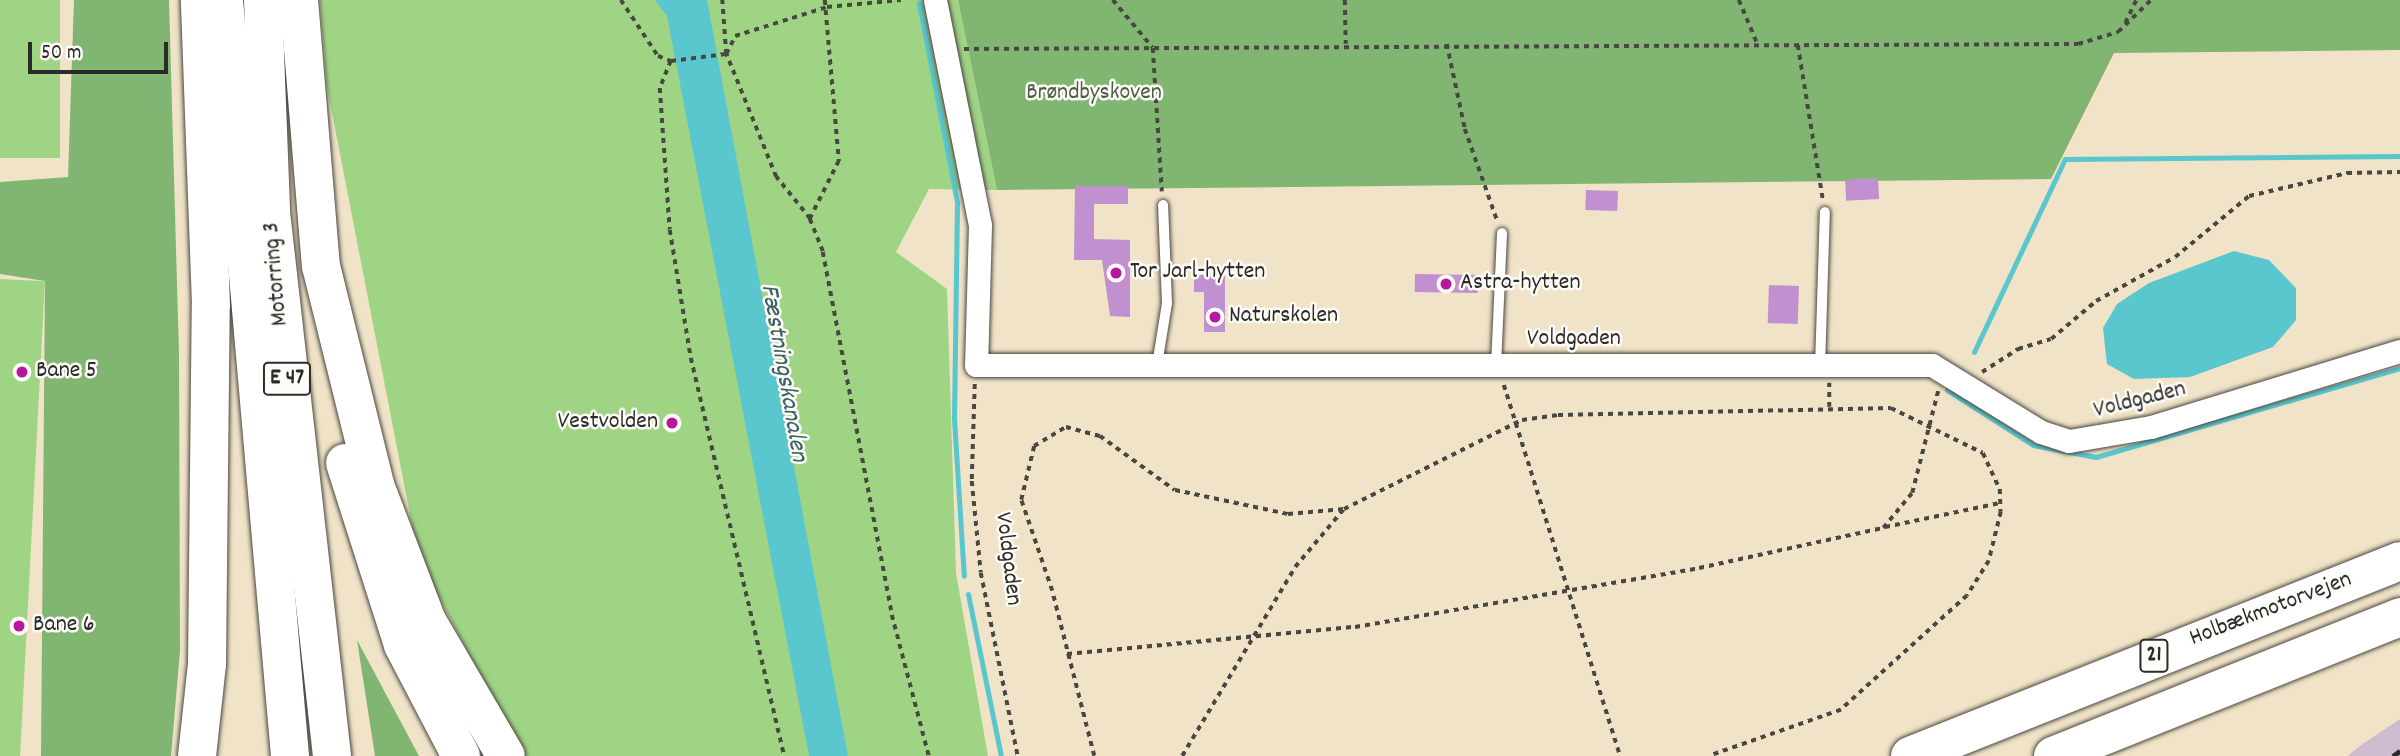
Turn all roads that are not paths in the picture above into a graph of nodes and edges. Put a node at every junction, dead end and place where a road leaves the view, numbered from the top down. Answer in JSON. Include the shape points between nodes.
{"nodes":[{"id":1,"x":200,"y":0,"type":"edge"},
{"id":2,"x":225,"y":0,"type":"edge"},
{"id":3,"x":263,"y":0,"type":"edge"},
{"id":4,"x":278,"y":0,"type":"edge"},
{"id":5,"x":299,"y":0,"type":"edge"},
{"id":6,"x":935,"y":0,"type":"edge"},
{"id":7,"x":1163,"y":205,"type":"road end"},
{"id":8,"x":1825,"y":212,"type":"road end"},
{"id":9,"x":1502,"y":233,"type":"road end"},
{"id":10,"x":2400,"y":351,"type":"edge"},
{"id":11,"x":1157,"y":365,"type":"junction"},
{"id":12,"x":1498,"y":366,"type":"junction"},
{"id":13,"x":1820,"y":367,"type":"junction"},
{"id":14,"x":2400,"y":561,"type":"edge"},
{"id":15,"x":2400,"y":617,"type":"edge"},
{"id":16,"x":197,"y":756,"type":"edge"},
{"id":17,"x":290,"y":756,"type":"edge"},
{"id":18,"x":332,"y":756,"type":"edge"},
{"id":19,"x":461,"y":756,"type":"edge"},
{"id":20,"x":506,"y":756,"type":"edge"},
{"id":21,"x":1910,"y":756,"type":"edge"},
{"id":22,"x":2053,"y":756,"type":"edge"}],
"edges":[{"from":1,"to":16,"type":"highway","via":[[211,305],[208,664]]},
{"from":2,"to":17,"type":"highway","name":"Motorring 3","number":"E 47"},
{"from":3,"to":18,"type":"highway","name":"Motorring 3","number":"E 47","via":[[271,212]]},
{"from":4,"to":19,"type":"highway","via":[[321,367],[362,531],[389,607]]},
{"from":5,"to":20,"type":"highway","via":[[321,266],[375,485],[427,621]]},
{"from":6,"to":11,"type":"street","name":"Voldgaden","via":[[980,225],[976,365]]},
{"from":7,"to":11,"type":"lane","via":[[1167,303]]},
{"from":8,"to":13,"type":"lane"},
{"from":9,"to":12,"type":"lane","name":"Voldgaden"},
{"from":10,"to":13,"type":"street","name":"Voldgaden","via":[[2102,440],[2069,441],[2041,432],[1932,365]]},
{"from":11,"to":12,"type":"street","name":"Voldgaden"},
{"from":12,"to":13,"type":"street","name":"Voldgaden"},
{"from":14,"to":21,"type":"highway","name":"Holbækmotorvejen","number":"21"},
{"from":15,"to":22,"type":"highway","number":"21"}]}
